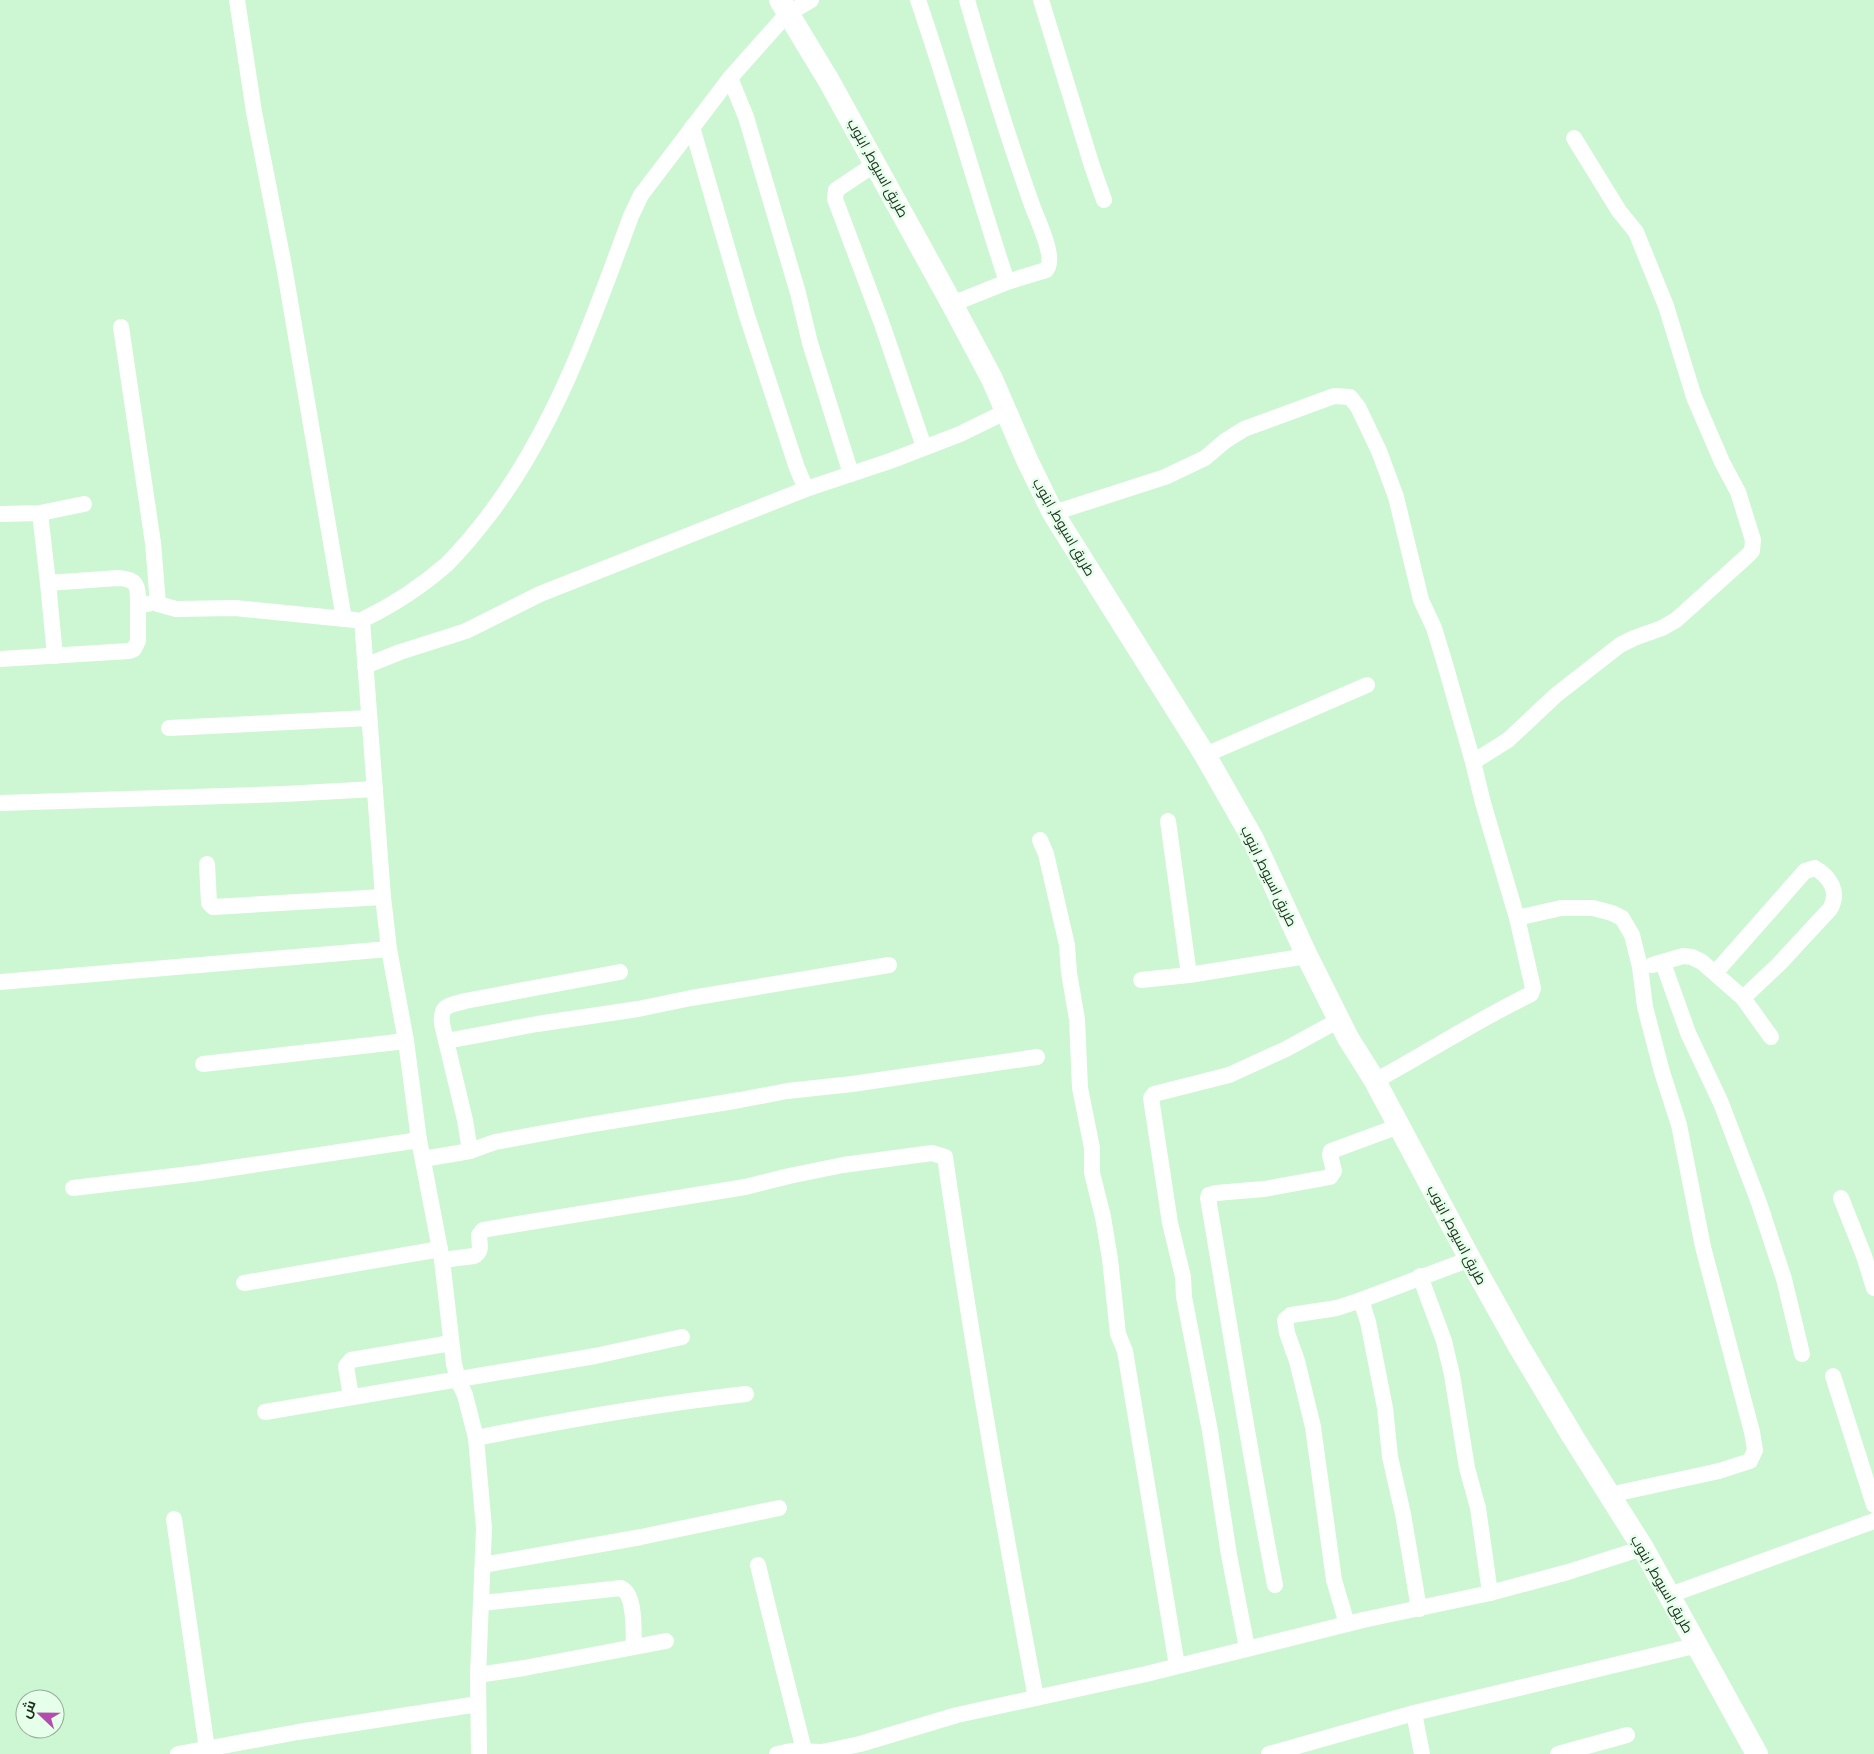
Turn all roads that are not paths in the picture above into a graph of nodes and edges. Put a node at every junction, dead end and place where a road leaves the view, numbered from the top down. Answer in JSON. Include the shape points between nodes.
{"nodes":[{"id":1,"x":237,"y":0,"type":"edge"},
{"id":2,"x":811,"y":0,"type":"edge"},
{"id":3,"x":918,"y":0,"type":"edge"},
{"id":4,"x":967,"y":0,"type":"edge"},
{"id":5,"x":1042,"y":0,"type":"edge"},
{"id":6,"x":784,"y":7,"type":"edge"},
{"id":7,"x":730,"y":78,"type":"junction"},
{"id":8,"x":692,"y":127,"type":"junction"},
{"id":9,"x":1574,"y":138,"type":"dead end"},
{"id":10,"x":875,"y":164,"type":"junction"},
{"id":11,"x":1104,"y":200,"type":"dead end"},
{"id":12,"x":1007,"y":282,"type":"junction"},
{"id":13,"x":952,"y":304,"type":"junction"},
{"id":14,"x":121,"y":327,"type":"dead end"},
{"id":15,"x":1005,"y":412,"type":"junction"},
{"id":16,"x":924,"y":447,"type":"junction"},
{"id":17,"x":851,"y":474,"type":"junction"},
{"id":18,"x":806,"y":489,"type":"junction"},
{"id":19,"x":84,"y":504,"type":"dead end"},
{"id":20,"x":40,"y":513,"type":"junction"},
{"id":21,"x":1054,"y":513,"type":"junction"},
{"id":22,"x":0,"y":514,"type":"edge"},
{"id":23,"x":48,"y":583,"type":"junction"},
{"id":24,"x":138,"y":603,"type":"junction"},
{"id":25,"x":158,"y":604,"type":"junction"},
{"id":26,"x":344,"y":619,"type":"junction"},
{"id":27,"x":362,"y":620,"type":"junction"},
{"id":28,"x":54,"y":656,"type":"junction"},
{"id":29,"x":0,"y":659,"type":"edge"},
{"id":30,"x":365,"y":666,"type":"junction"},
{"id":31,"x":1367,"y":685,"type":"dead end"},
{"id":32,"x":369,"y":718,"type":"junction"},
{"id":33,"x":170,"y":728,"type":"dead end"},
{"id":34,"x":1205,"y":754,"type":"junction"},
{"id":35,"x":1473,"y":762,"type":"junction"},
{"id":36,"x":376,"y":789,"type":"junction"},
{"id":37,"x":0,"y":803,"type":"edge"},
{"id":38,"x":1168,"y":822,"type":"dead end"},
{"id":39,"x":1040,"y":840,"type":"dead end"},
{"id":40,"x":206,"y":864,"type":"dead end"},
{"id":41,"x":383,"y":897,"type":"junction"},
{"id":42,"x":1517,"y":918,"type":"junction"},
{"id":43,"x":389,"y":949,"type":"junction"},
{"id":44,"x":1307,"y":956,"type":"junction"},
{"id":45,"x":1663,"y":963,"type":"junction"},
{"id":46,"x":889,"y":965,"type":"dead end"},
{"id":47,"x":1640,"y":967,"type":"junction"},
{"id":48,"x":620,"y":972,"type":"dead end"},
{"id":49,"x":1715,"y":973,"type":"junction"},
{"id":50,"x":1189,"y":975,"type":"junction"},
{"id":51,"x":1141,"y":980,"type":"dead end"},
{"id":52,"x":0,"y":982,"type":"edge"},
{"id":53,"x":1743,"y":998,"type":"junction"},
{"id":54,"x":1339,"y":1020,"type":"junction"},
{"id":55,"x":1771,"y":1037,"type":"dead end"},
{"id":56,"x":406,"y":1041,"type":"junction"},
{"id":57,"x":446,"y":1041,"type":"junction"},
{"id":58,"x":1037,"y":1057,"type":"dead end"},
{"id":59,"x":203,"y":1064,"type":"dead end"},
{"id":60,"x":1374,"y":1081,"type":"junction"},
{"id":61,"x":1399,"y":1126,"type":"junction"},
{"id":62,"x":419,"y":1140,"type":"junction"},
{"id":63,"x":470,"y":1151,"type":"junction"},
{"id":64,"x":423,"y":1159,"type":"junction"},
{"id":65,"x":72,"y":1188,"type":"dead end"},
{"id":66,"x":1841,"y":1198,"type":"dead end"},
{"id":67,"x":441,"y":1254,"type":"junction"},
{"id":68,"x":1470,"y":1259,"type":"junction"},
{"id":69,"x":1420,"y":1276,"type":"junction"},
{"id":70,"x":244,"y":1283,"type":"dead end"},
{"id":71,"x":1874,"y":1288,"type":"edge"},
{"id":72,"x":1361,"y":1300,"type":"junction"},
{"id":73,"x":682,"y":1336,"type":"dead end"},
{"id":74,"x":451,"y":1344,"type":"junction"},
{"id":75,"x":1802,"y":1354,"type":"dead end"},
{"id":76,"x":1834,"y":1376,"type":"dead end"},
{"id":77,"x":458,"y":1380,"type":"junction"},
{"id":78,"x":746,"y":1394,"type":"dead end"},
{"id":79,"x":351,"y":1396,"type":"junction"},
{"id":80,"x":265,"y":1412,"type":"dead end"},
{"id":81,"x":476,"y":1438,"type":"junction"},
{"id":82,"x":1609,"y":1495,"type":"junction"},
{"id":83,"x":1874,"y":1505,"type":"edge"},
{"id":84,"x":779,"y":1508,"type":"dead end"},
{"id":85,"x":174,"y":1519,"type":"dead end"},
{"id":86,"x":1874,"y":1522,"type":"edge"},
{"id":87,"x":1644,"y":1548,"type":"junction"},
{"id":88,"x":483,"y":1566,"type":"junction"},
{"id":89,"x":758,"y":1566,"type":"dead end"},
{"id":90,"x":1275,"y":1585,"type":"dead end"},
{"id":91,"x":1490,"y":1593,"type":"junction"},
{"id":92,"x":1670,"y":1595,"type":"junction"},
{"id":93,"x":482,"y":1603,"type":"junction"},
{"id":94,"x":1419,"y":1609,"type":"junction"},
{"id":95,"x":1347,"y":1624,"type":"junction"},
{"id":96,"x":666,"y":1640,"type":"dead end"},
{"id":97,"x":1698,"y":1645,"type":"junction"},
{"id":98,"x":634,"y":1646,"type":"junction"},
{"id":99,"x":1246,"y":1648,"type":"junction"},
{"id":100,"x":1177,"y":1666,"type":"junction"},
{"id":101,"x":478,"y":1675,"type":"junction"},
{"id":102,"x":1036,"y":1698,"type":"junction"},
{"id":103,"x":478,"y":1704,"type":"junction"},
{"id":104,"x":1414,"y":1714,"type":"junction"},
{"id":105,"x":1627,"y":1735,"type":"dead end"},
{"id":106,"x":207,"y":1748,"type":"junction"},
{"id":107,"x":862,"y":1749,"type":"edge"},
{"id":108,"x":804,"y":1753,"type":"edge"},
{"id":109,"x":178,"y":1754,"type":"edge"},
{"id":110,"x":479,"y":1754,"type":"edge"},
{"id":111,"x":778,"y":1754,"type":"edge"},
{"id":112,"x":1269,"y":1754,"type":"edge"},
{"id":113,"x":1422,"y":1754,"type":"edge"},
{"id":114,"x":1558,"y":1754,"type":"edge"},
{"id":115,"x":1757,"y":1754,"type":"edge"}],
"edges":[{"from":1,"to":26,"type":"street"},
{"from":2,"to":6,"type":"street"},
{"from":3,"to":12,"type":"street"},
{"from":4,"to":12,"type":"street","via":[[1050,262],[1046,270]]},
{"from":5,"to":11,"type":"street"},
{"from":6,"to":7,"type":"street"},
{"from":6,"to":10,"type":"street","name":"طريق اسيوط, ابنوب"},
{"from":7,"to":8,"type":"street"},
{"from":7,"to":17,"type":"street","via":[[746,117]]},
{"from":8,"to":18,"type":"street","via":[[748,316]]},
{"from":8,"to":27,"type":"street","via":[[641,195],[573,368],[537,442],[511,486],[447,564],[414,590]]},
{"from":9,"to":35,"type":"street","via":[[1619,211],[1636,232],[1666,306],[1694,397],[1738,492],[1752,533],[1752,551],[1676,620],[1620,645],[1556,695],[1508,740]]},
{"from":10,"to":13,"type":"street","name":"طريق اسيوط, ابنوب"},
{"from":10,"to":16,"type":"street","via":[[836,190],[835,194]]},
{"from":12,"to":13,"type":"street"},
{"from":13,"to":15,"type":"street","name":"طريق اسيوط, ابنوب","via":[[992,379]]},
{"from":14,"to":25,"type":"street","via":[[153,543]]},
{"from":15,"to":16,"type":"street"},
{"from":15,"to":21,"type":"street","name":"طريق اسيوط, ابنوب"},
{"from":16,"to":17,"type":"street"},
{"from":17,"to":18,"type":"street"},
{"from":18,"to":30,"type":"street","via":[[540,594],[466,630]]},
{"from":19,"to":20,"type":"street"},
{"from":20,"to":22,"type":"street"},
{"from":20,"to":23,"type":"street"},
{"from":21,"to":34,"type":"street","name":"طريق اسيوط, ابنوب"},
{"from":21,"to":35,"type":"street","via":[[1165,477],[1205,458],[1244,428],[1334,396],[1350,397],[1379,451],[1396,497],[1421,600],[1434,628]]},
{"from":23,"to":24,"type":"street","via":[[128,578],[138,589]]},
{"from":23,"to":28,"type":"street"},
{"from":24,"to":25,"type":"street"},
{"from":24,"to":28,"type":"street","via":[[138,641],[134,649]]},
{"from":25,"to":26,"type":"street","via":[[176,609],[235,608]]},
{"from":26,"to":27,"type":"street"},
{"from":27,"to":30,"type":"street"},
{"from":28,"to":29,"type":"street"},
{"from":30,"to":32,"type":"street"},
{"from":31,"to":34,"type":"street"},
{"from":32,"to":33,"type":"street"},
{"from":32,"to":36,"type":"street"},
{"from":34,"to":44,"type":"street","name":"طريق اسيوط, ابنوب","via":[[1253,839]]},
{"from":35,"to":42,"type":"street"},
{"from":36,"to":37,"type":"street"},
{"from":36,"to":41,"type":"street"},
{"from":38,"to":50,"type":"street"},
{"from":39,"to":100,"type":"street","via":[[1067,945],[1077,1019],[1080,1088],[1092,1148],[1092,1173],[1103,1217],[1118,1334],[1125,1351]]},
{"from":40,"to":41,"type":"street","via":[[209,903],[213,907]]},
{"from":41,"to":43,"type":"street"},
{"from":42,"to":47,"type":"street","via":[[1561,908],[1593,908],[1612,913],[1627,925]]},
{"from":42,"to":60,"type":"street","via":[[1533,988],[1531,994]]},
{"from":43,"to":52,"type":"street"},
{"from":43,"to":56,"type":"street"},
{"from":44,"to":50,"type":"street"},
{"from":44,"to":54,"type":"street","name":"طريق اسيوط, ابنوب"},
{"from":45,"to":47,"type":"street"},
{"from":45,"to":49,"type":"street","via":[[1683,956],[1692,957]]},
{"from":45,"to":75,"type":"street","via":[[1688,1033],[1742,1154],[1784,1279]]},
{"from":46,"to":57,"type":"street"},
{"from":47,"to":82,"type":"street","via":[[1645,1007],[1679,1125],[1703,1247],[1754,1450],[1750,1461],[1726,1469]]},
{"from":48,"to":57,"type":"street","via":[[446,1006],[441,1013]]},
{"from":49,"to":53,"type":"street"},
{"from":49,"to":53,"type":"street","via":[[1805,871],[1815,868],[1830,879],[1833,904],[1830,909]]},
{"from":50,"to":51,"type":"street"},
{"from":53,"to":55,"type":"street"},
{"from":54,"to":60,"type":"street","name":"طريق اسيوط, ابنوب"},
{"from":54,"to":99,"type":"street","via":[[1286,1050],[1229,1075],[1154,1094],[1151,1098],[1170,1223],[1183,1277]]},
{"from":56,"to":59,"type":"street"},
{"from":56,"to":62,"type":"street"},
{"from":57,"to":63,"type":"street"},
{"from":58,"to":63,"type":"street","via":[[787,1091],[495,1142]]},
{"from":60,"to":61,"type":"street","name":"طريق اسيوط, ابنوب"},
{"from":61,"to":68,"type":"street","name":"طريق اسيوط, ابنوب"},
{"from":61,"to":90,"type":"street","via":[[1331,1151],[1334,1171],[1330,1178],[1213,1194],[1208,1198]]},
{"from":62,"to":64,"type":"street"},
{"from":62,"to":65,"type":"street","via":[[199,1173]]},
{"from":63,"to":64,"type":"street"},
{"from":64,"to":67,"type":"street"},
{"from":66,"to":71,"type":"street"},
{"from":67,"to":70,"type":"street","via":[[346,1264]]},
{"from":67,"to":74,"type":"street"},
{"from":67,"to":102,"type":"street","via":[[474,1256],[480,1250],[481,1233],[494,1228],[737,1189],[843,1165],[932,1153],[945,1157],[966,1302]]},
{"from":68,"to":69,"type":"street"},
{"from":68,"to":82,"type":"street","name":"طريق اسيوط, ابنوب"},
{"from":69,"to":72,"type":"street"},
{"from":69,"to":91,"type":"street","via":[[1444,1341],[1452,1375],[1466,1468],[1478,1508]]},
{"from":72,"to":94,"type":"street","via":[[1386,1416],[1390,1457]]},
{"from":72,"to":95,"type":"street","via":[[1337,1308],[1291,1315],[1285,1320],[1312,1427],[1334,1580]]},
{"from":73,"to":77,"type":"street","via":[[594,1356]]},
{"from":74,"to":77,"type":"street"},
{"from":74,"to":79,"type":"street","via":[[350,1360],[346,1366]]},
{"from":76,"to":83,"type":"street"},
{"from":77,"to":79,"type":"street"},
{"from":77,"to":81,"type":"street"},
{"from":78,"to":81,"type":"street","via":[[686,1401]]},
{"from":79,"to":80,"type":"street"},
{"from":81,"to":88,"type":"street","via":[[484,1528]]},
{"from":82,"to":87,"type":"street","name":"طريق اسيوط, ابنوب"},
{"from":84,"to":88,"type":"street"},
{"from":85,"to":106,"type":"street"},
{"from":86,"to":92,"type":"street"},
{"from":87,"to":91,"type":"street"},
{"from":87,"to":92,"type":"street","name":"طريق اسيوط, ابنوب"},
{"from":88,"to":93,"type":"street"},
{"from":89,"to":108,"type":"street"},
{"from":91,"to":94,"type":"street"},
{"from":92,"to":97,"type":"street","name":"طريق اسيوط, ابنوب"},
{"from":93,"to":98,"type":"street","via":[[621,1588],[631,1600]]},
{"from":93,"to":101,"type":"street"},
{"from":94,"to":95,"type":"street"},
{"from":95,"to":99,"type":"street"},
{"from":96,"to":98,"type":"street"},
{"from":97,"to":104,"type":"street"},
{"from":97,"to":115,"type":"street","name":"طريق اسيوط, ابنوب"},
{"from":98,"to":101,"type":"street"},
{"from":99,"to":100,"type":"street"},
{"from":100,"to":102,"type":"street"},
{"from":101,"to":103,"type":"street"},
{"from":102,"to":107,"type":"street","via":[[957,1715]]},
{"from":103,"to":106,"type":"street"},
{"from":103,"to":110,"type":"street"},
{"from":104,"to":112,"type":"street"},
{"from":104,"to":113,"type":"street"},
{"from":105,"to":114,"type":"street"},
{"from":106,"to":109,"type":"street"},
{"from":107,"to":108,"type":"street"},
{"from":108,"to":111,"type":"street"}]}
